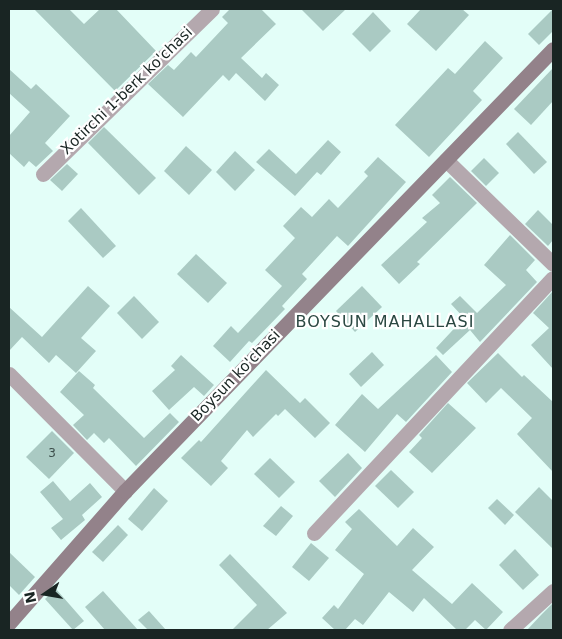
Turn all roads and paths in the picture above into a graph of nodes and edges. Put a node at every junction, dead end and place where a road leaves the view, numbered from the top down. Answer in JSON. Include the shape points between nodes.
{"nodes":[{"id":1,"x":212,"y":9,"type":"edge"},
{"id":2,"x":553,"y":49,"type":"edge"},
{"id":3,"x":446,"y":160,"type":"junction"},
{"id":4,"x":43,"y":174,"type":"dead end"},
{"id":5,"x":553,"y":264,"type":"edge"},
{"id":6,"x":553,"y":278,"type":"edge"},
{"id":7,"x":9,"y":374,"type":"edge"},
{"id":8,"x":125,"y":490,"type":"junction"},
{"id":9,"x":314,"y":533,"type":"dead end"},
{"id":10,"x":553,"y":591,"type":"edge"},
{"id":11,"x":9,"y":623,"type":"edge"},
{"id":12,"x":510,"y":630,"type":"edge"}],
"edges":[{"from":1,"to":4,"type":"street","name":"Xotirchi 1-berk ko'chasi"},
{"from":2,"to":3,"type":"street","name":"Boysun ko'chasi"},
{"from":3,"to":5,"type":"street"},
{"from":3,"to":8,"type":"street","name":"Boysun ko'chasi"},
{"from":6,"to":9,"type":"street"},
{"from":7,"to":8,"type":"street"},
{"from":8,"to":11,"type":"street","name":"Boysun ko'chasi"},
{"from":10,"to":12,"type":"street"}]}
